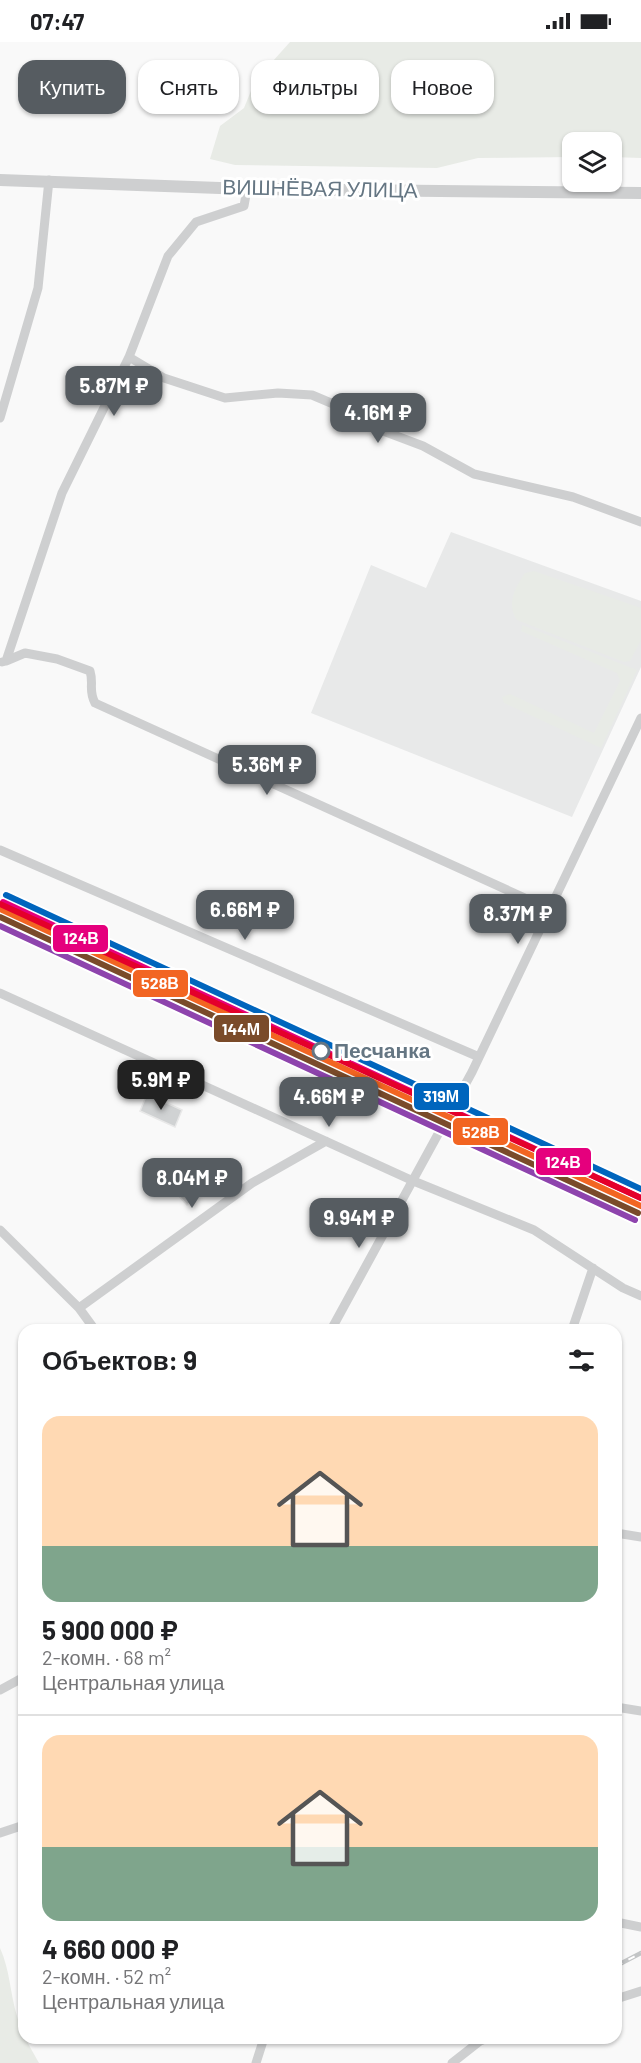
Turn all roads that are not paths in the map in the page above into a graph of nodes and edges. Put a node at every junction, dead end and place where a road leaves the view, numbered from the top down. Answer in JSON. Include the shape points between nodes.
{"nodes":[{"id":1,"x":0,"y":180,"type":"edge"},
{"id":2,"x":50,"y":180,"type":"junction"},
{"id":3,"x":247,"y":189,"type":"junction"},
{"id":4,"x":641,"y":193,"type":"edge"},
{"id":5,"x":129,"y":357,"type":"junction"},
{"id":6,"x":0,"y":417,"type":"edge"},
{"id":7,"x":641,"y":522,"type":"edge"},
{"id":8,"x":3,"y":662,"type":"edge"},
{"id":9,"x":641,"y":718,"type":"edge"},
{"id":10,"x":0,"y":850,"type":"edge"},
{"id":11,"x":549,"y":909,"type":"junction"},
{"id":12,"x":0,"y":993,"type":"edge"},
{"id":13,"x":479,"y":1057,"type":"junction"},
{"id":14,"x":326,"y":1142,"type":"junction"},
{"id":15,"x":411,"y":1180,"type":"junction"},
{"id":16,"x":0,"y":1230,"type":"edge"},
{"id":17,"x":593,"y":1268,"type":"junction"},
{"id":18,"x":641,"y":1296,"type":"edge"},
{"id":19,"x":79,"y":1308,"type":"junction"},
{"id":20,"x":91,"y":1324,"type":"edge"},
{"id":21,"x":334,"y":1324,"type":"edge"},
{"id":22,"x":574,"y":1324,"type":"edge"},
{"id":23,"x":622,"y":1534,"type":"edge"},
{"id":24,"x":641,"y":1537,"type":"edge"},
{"id":25,"x":18,"y":1680,"type":"edge"},
{"id":26,"x":0,"y":1689,"type":"edge"},
{"id":27,"x":622,"y":1708,"type":"edge"},
{"id":28,"x":641,"y":1711,"type":"edge"},
{"id":29,"x":18,"y":1827,"type":"edge"},
{"id":30,"x":0,"y":1833,"type":"edge"},
{"id":31,"x":622,"y":1923,"type":"edge"},
{"id":32,"x":641,"y":1927,"type":"edge"},
{"id":33,"x":641,"y":1990,"type":"edge"},
{"id":34,"x":622,"y":1997,"type":"edge"},
{"id":35,"x":262,"y":2044,"type":"edge"},
{"id":36,"x":476,"y":2044,"type":"edge"},
{"id":37,"x":256,"y":2063,"type":"edge"},
{"id":38,"x":452,"y":2063,"type":"edge"}],
"edges":[{"from":1,"to":2,"type":"street","name":"ВИШНЁВАЯ УЛИЦА"},
{"from":2,"to":3,"type":"street","name":"ВИШНЁВАЯ УЛИЦА"},
{"from":2,"to":6,"type":"street","via":[[38,288]]},
{"from":3,"to":4,"type":"street","name":"ВИШНЁВАЯ УЛИЦА"},
{"from":3,"to":5,"type":"street","via":[[244,206],[196,222],[168,256]]},
{"from":5,"to":7,"type":"street","via":[[164,378],[225,398],[278,393],[312,395],[338,406],[362,423],[423,446],[474,474],[573,497]]},
{"from":5,"to":8,"type":"street","via":[[62,493]]},
{"from":8,"to":11,"type":"street","via":[[25,653],[90,671],[90,694],[95,703]]},
{"from":9,"to":11,"type":"street"},
{"from":10,"to":13,"type":"street"},
{"from":11,"to":13,"type":"street"},
{"from":12,"to":14,"type":"street"},
{"from":13,"to":15,"type":"street"},
{"from":14,"to":15,"type":"street"},
{"from":14,"to":19,"type":"street","via":[[252,1183]]},
{"from":15,"to":17,"type":"street","via":[[534,1230]]},
{"from":15,"to":21,"type":"street"},
{"from":16,"to":19,"type":"street"},
{"from":17,"to":18,"type":"street"},
{"from":17,"to":22,"type":"street"},
{"from":19,"to":20,"type":"street"},
{"from":23,"to":24,"type":"street"},
{"from":25,"to":26,"type":"street"},
{"from":27,"to":28,"type":"street"},
{"from":29,"to":30,"type":"street"},
{"from":31,"to":32,"type":"street"},
{"from":33,"to":34,"type":"street"},
{"from":35,"to":37,"type":"street"},
{"from":36,"to":38,"type":"street"}]}
